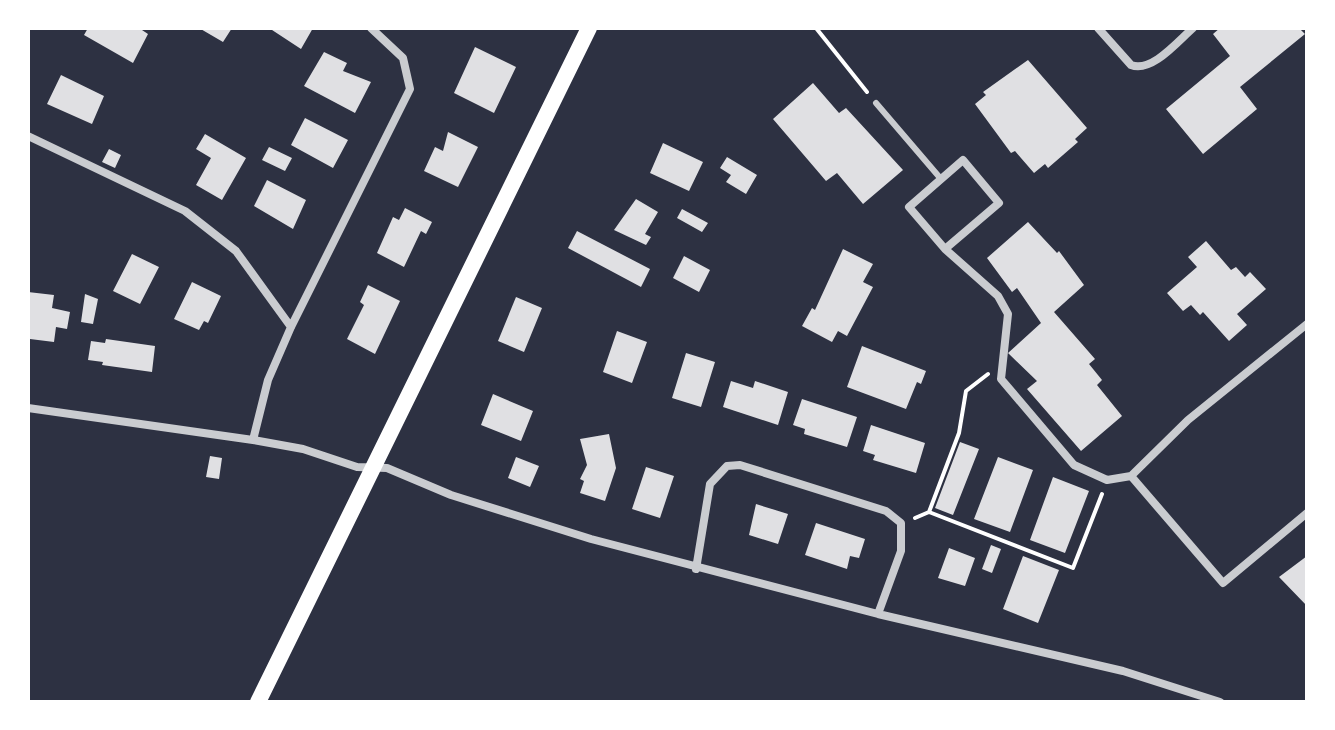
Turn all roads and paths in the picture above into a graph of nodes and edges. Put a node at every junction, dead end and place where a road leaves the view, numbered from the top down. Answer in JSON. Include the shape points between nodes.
{"nodes":[{"id":1,"x":371,"y":28,"type":"edge"},
{"id":2,"x":589,"y":28,"type":"edge"},
{"id":3,"x":816,"y":28,"type":"edge"},
{"id":4,"x":1098,"y":28,"type":"edge"},
{"id":5,"x":1193,"y":28,"type":"edge"},
{"id":6,"x":876,"y":103,"type":"joint"},
{"id":7,"x":28,"y":136,"type":"edge"},
{"id":8,"x":941,"y":179,"type":"junction"},
{"id":9,"x":945,"y":249,"type":"junction"},
{"id":10,"x":1307,"y":324,"type":"edge"},
{"id":11,"x":291,"y":327,"type":"junction"},
{"id":12,"x":1001,"y":372,"type":"junction"},
{"id":13,"x":28,"y":408,"type":"edge"},
{"id":14,"x":253,"y":440,"type":"junction"},
{"id":15,"x":372,"y":467,"type":"junction"},
{"id":16,"x":1131,"y":476,"type":"junction"},
{"id":17,"x":1107,"y":480,"type":"junction"},
{"id":18,"x":929,"y":512,"type":"junction"},
{"id":19,"x":1307,"y":513,"type":"edge"},
{"id":20,"x":901,"y":523,"type":"junction"},
{"id":21,"x":696,"y":569,"type":"junction"},
{"id":22,"x":878,"y":614,"type":"junction"},
{"id":23,"x":258,"y":702,"type":"edge"},
{"id":24,"x":1220,"y":702,"type":"edge"}],
"edges":[{"from":1,"to":11,"type":"street","via":[[403,58],[410,89]]},
{"from":2,"to":15,"type":"main road"},
{"from":3,"to":6,"type":"path"},
{"from":4,"to":5,"type":"street","via":[[1137,68],[1147,66]]},
{"from":6,"to":8,"type":"lane"},
{"from":7,"to":11,"type":"street","via":[[185,211],[236,251]]},
{"from":8,"to":9,"type":"street","via":[[909,207]]},
{"from":8,"to":9,"type":"street","via":[[963,160],[999,203]]},
{"from":9,"to":12,"type":"street","via":[[998,296],[1008,314]]},
{"from":10,"to":16,"type":"street","via":[[1188,420]]},
{"from":11,"to":14,"type":"street","via":[[268,380]]},
{"from":12,"to":17,"type":"street","via":[[1001,379],[1074,465]]},
{"from":12,"to":18,"type":"path","via":[[983,375],[966,391],[959,433]]},
{"from":13,"to":14,"type":"street"},
{"from":14,"to":15,"type":"street"},
{"from":15,"to":21,"type":"street","via":[[387,468],[498,511]]},
{"from":15,"to":23,"type":"main road"},
{"from":16,"to":17,"type":"street"},
{"from":16,"to":19,"type":"street","via":[[1223,583]]},
{"from":17,"to":18,"type":"path","via":[[1073,568]]},
{"from":18,"to":20,"type":"path"},
{"from":20,"to":21,"type":"street","via":[[866,504],[740,465],[727,466],[710,484]]},
{"from":20,"to":22,"type":"street","via":[[901,551]]},
{"from":21,"to":22,"type":"street"},
{"from":22,"to":24,"type":"street","via":[[1123,671]]}]}
